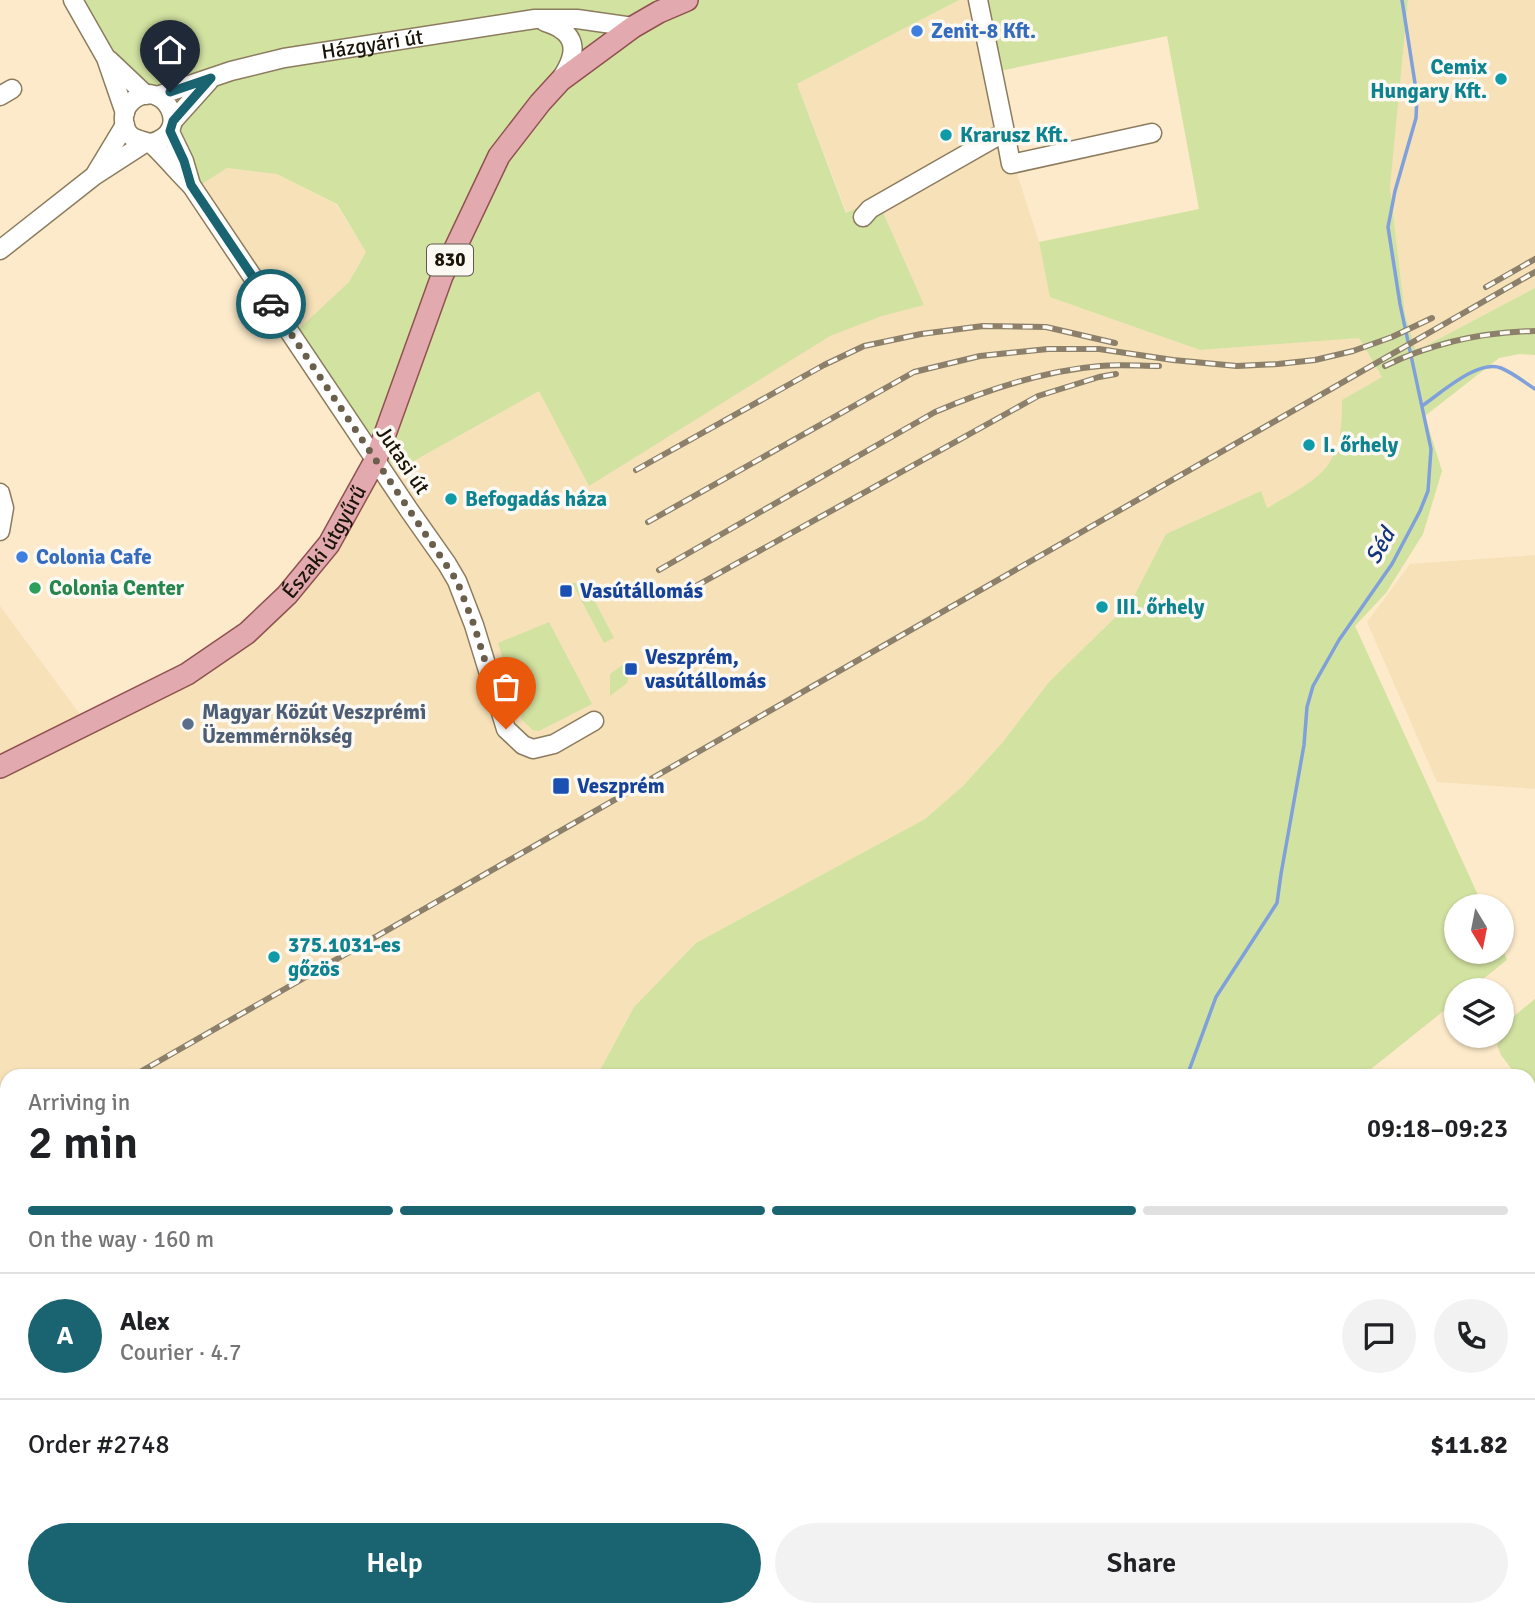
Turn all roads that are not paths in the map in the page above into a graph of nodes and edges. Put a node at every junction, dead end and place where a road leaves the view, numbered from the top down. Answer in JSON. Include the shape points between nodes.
{"nodes":[{"id":1,"x":73,"y":0,"type":"edge"},
{"id":2,"x":687,"y":0,"type":"edge"},
{"id":3,"x":978,"y":0,"type":"edge"},
{"id":4,"x":534,"y":19,"type":"junction"},
{"id":5,"x":633,"y":27,"type":"junction"},
{"id":6,"x":106,"y":58,"type":"junction"},
{"id":7,"x":211,"y":78,"type":"junction"},
{"id":8,"x":561,"y":80,"type":"junction"},
{"id":9,"x":151,"y":95,"type":"junction"},
{"id":10,"x":125,"y":119,"type":"junction"},
{"id":11,"x":171,"y":126,"type":"junction"},
{"id":12,"x":1005,"y":132,"type":"junction"},
{"id":13,"x":1152,"y":133,"type":"dead end"},
{"id":14,"x":148,"y":143,"type":"junction"},
{"id":15,"x":94,"y":176,"type":"junction"},
{"id":16,"x":191,"y":185,"type":"junction"},
{"id":17,"x":863,"y":217,"type":"dead end"},
{"id":18,"x":0,"y":250,"type":"edge"},
{"id":19,"x":376,"y":459,"type":"junction"},
{"id":20,"x":0,"y":493,"type":"edge"},
{"id":21,"x":0,"y":531,"type":"edge"},
{"id":22,"x":594,"y":721,"type":"dead end"},
{"id":23,"x":0,"y":767,"type":"edge"}],
"edges":[{"from":1,"to":6,"type":"street","name":"Jutasi út"},
{"from":2,"to":5,"type":"main road","number":"830"},
{"from":3,"to":12,"type":"street"},
{"from":4,"to":5,"type":"street","name":"Házgyári út"},
{"from":4,"to":7,"type":"street","name":"Házgyári út","via":[[284,58]]},
{"from":4,"to":8,"type":"street","via":[[562,29],[569,38],[574,56]]},
{"from":5,"to":8,"type":"main road","name":"Északi útgyűrű","number":"830"},
{"from":6,"to":9,"type":"street","name":"Jutasi út"},
{"from":6,"to":10,"type":"street","name":"Jutasi út"},
{"from":7,"to":9,"type":"street","name":"Házgyári út"},
{"from":7,"to":11,"type":"street"},
{"from":8,"to":19,"type":"main road","name":"Északi útgyűrű","number":"830","via":[[499,156],[442,275]]},
{"from":9,"to":10,"type":"street","via":[[132,100]]},
{"from":9,"to":11,"type":"street","name":"Jutasi út","via":[[168,104]]},
{"from":10,"to":14,"type":"street","name":"Jutasi út","via":[[132,137]]},
{"from":10,"to":15,"type":"street"},
{"from":11,"to":14,"type":"street","via":[[163,138]]},
{"from":11,"to":16,"type":"street","name":"Jutasi út"},
{"from":12,"to":13,"type":"street","via":[[1011,164]]},
{"from":12,"to":17,"type":"street"},
{"from":14,"to":15,"type":"street"},
{"from":14,"to":16,"type":"street","name":"Jutasi út"},
{"from":15,"to":18,"type":"street"},
{"from":16,"to":19,"type":"street","name":"Jutasi út"},
{"from":19,"to":22,"type":"street","name":"Jutasi út","via":[[457,581],[506,729],[523,746],[533,749]]},
{"from":19,"to":23,"type":"main road","name":"Északi útgyűrű","number":"830","via":[[307,574],[247,634],[187,674]]},
{"from":20,"to":21,"type":"street","via":[[4,508]]}]}
